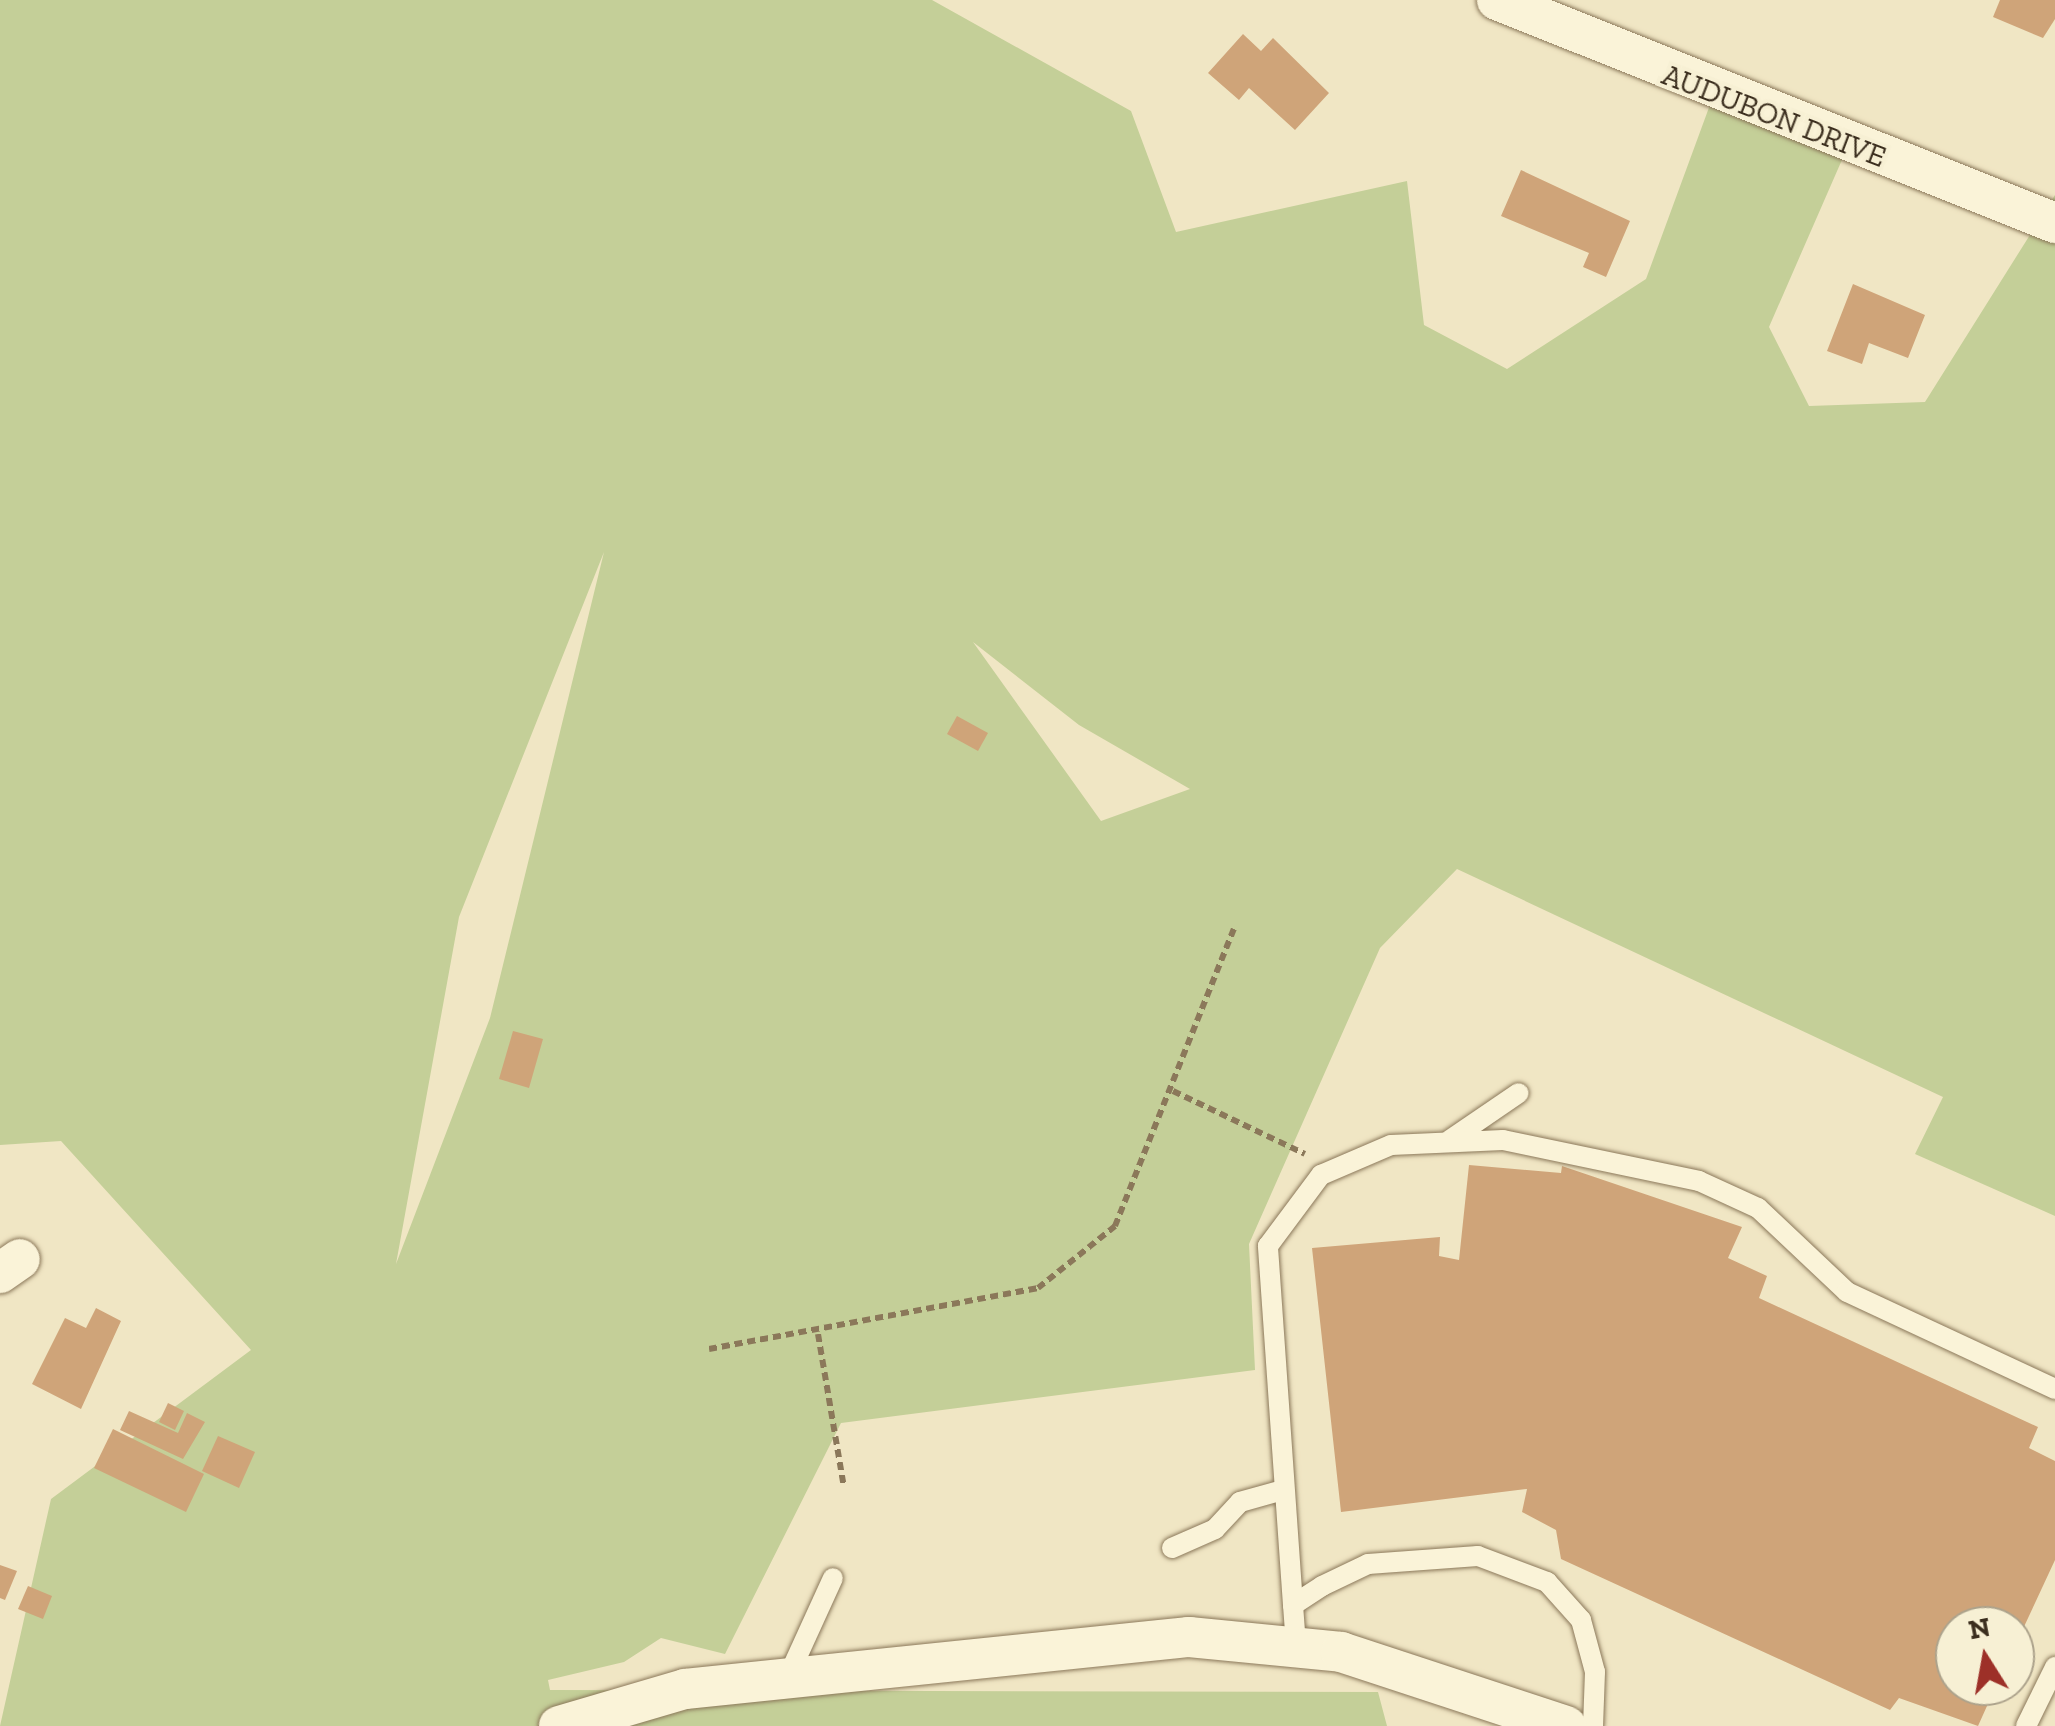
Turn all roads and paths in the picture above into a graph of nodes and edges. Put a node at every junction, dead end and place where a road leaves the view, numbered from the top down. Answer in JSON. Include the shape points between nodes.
{"nodes":[{"id":1,"x":1497,"y":0,"type":"edge"},
{"id":2,"x":2055,"y":223,"type":"edge"},
{"id":3,"x":1234,"y":929,"type":"dead end"},
{"id":4,"x":1173,"y":1091,"type":"junction"},
{"id":5,"x":1519,"y":1094,"type":"dead end"},
{"id":6,"x":1450,"y":1140,"type":"junction"},
{"id":7,"x":1299,"y":1145,"type":"dead end"},
{"id":8,"x":818,"y":1334,"type":"junction"},
{"id":9,"x":709,"y":1350,"type":"dead end"},
{"id":10,"x":2055,"y":1389,"type":"edge"},
{"id":11,"x":844,"y":1487,"type":"dead end"},
{"id":12,"x":1283,"y":1490,"type":"junction"},
{"id":13,"x":1172,"y":1548,"type":"dead end"},
{"id":14,"x":832,"y":1578,"type":"dead end"},
{"id":15,"x":1293,"y":1604,"type":"junction"},
{"id":16,"x":1296,"y":1645,"type":"junction"},
{"id":17,"x":2055,"y":1667,"type":"edge"},
{"id":18,"x":785,"y":1682,"type":"junction"},
{"id":19,"x":559,"y":1726,"type":"edge"},
{"id":20,"x":1566,"y":1726,"type":"edge"},
{"id":21,"x":1594,"y":1726,"type":"edge"},
{"id":22,"x":2026,"y":1726,"type":"edge"}],
"edges":[{"from":1,"to":2,"type":"street","name":"AUDUBON DRIVE"},
{"from":3,"to":4,"type":"path"},
{"from":4,"to":7,"type":"path"},
{"from":4,"to":8,"type":"path","via":[[1115,1226],[1038,1288]]},
{"from":5,"to":6,"type":"lane"},
{"from":6,"to":10,"type":"lane","via":[[1503,1140],[1699,1180],[1758,1208],[1847,1292]]},
{"from":6,"to":12,"type":"lane","via":[[1390,1145],[1321,1175],[1268,1246]]},
{"from":8,"to":9,"type":"path"},
{"from":8,"to":11,"type":"path"},
{"from":12,"to":13,"type":"lane","via":[[1240,1502],[1215,1529]]},
{"from":12,"to":15,"type":"lane"},
{"from":14,"to":18,"type":"lane"},
{"from":15,"to":16,"type":"lane"},
{"from":15,"to":21,"type":"lane","via":[[1368,1564],[1426,1557],[1478,1556],[1547,1582],[1581,1620],[1596,1672]]},
{"from":16,"to":18,"type":"street","via":[[1104,1641]]},
{"from":16,"to":20,"type":"street","via":[[1424,1672]]},
{"from":17,"to":22,"type":"lane"},
{"from":18,"to":19,"type":"street","via":[[684,1690]]}]}
